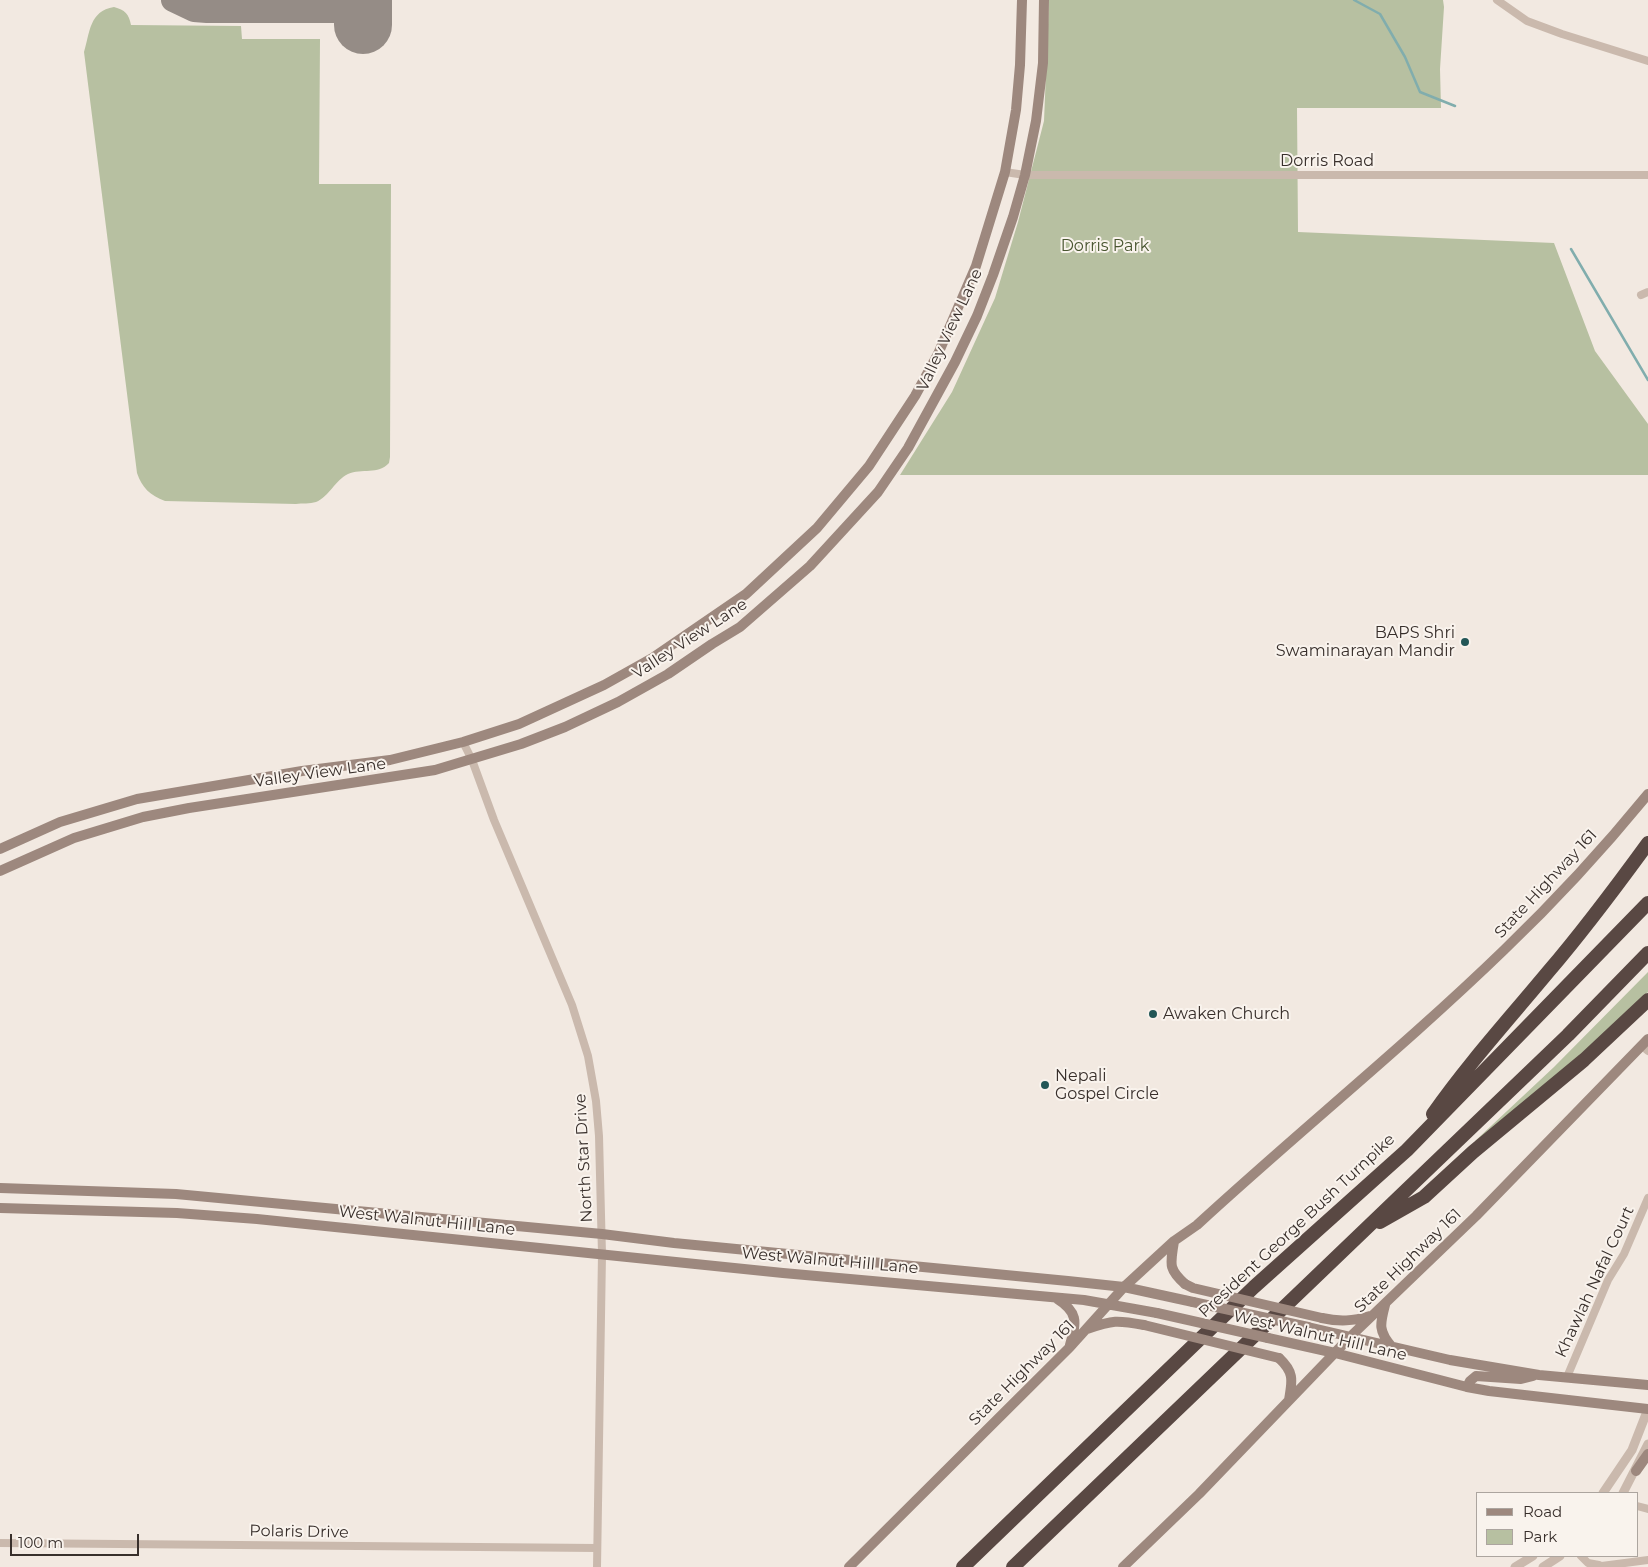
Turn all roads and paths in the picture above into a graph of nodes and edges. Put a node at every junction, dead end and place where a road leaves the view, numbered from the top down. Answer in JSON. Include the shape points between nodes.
{"nodes":[{"id":1,"x":1022,"y":0,"type":"edge"},
{"id":2,"x":1044,"y":0,"type":"edge"},
{"id":3,"x":1496,"y":0,"type":"edge"},
{"id":4,"x":1648,"y":61,"type":"edge"},
{"id":5,"x":1005,"y":172,"type":"junction"},
{"id":6,"x":1025,"y":175,"type":"junction"},
{"id":7,"x":1648,"y":175,"type":"edge"},
{"id":8,"x":463,"y":742,"type":"junction"},
{"id":9,"x":472,"y":760,"type":"junction"},
{"id":10,"x":1648,"y":794,"type":"edge"},
{"id":11,"x":1648,"y":843,"type":"edge"},
{"id":12,"x":0,"y":849,"type":"edge"},
{"id":13,"x":0,"y":871,"type":"edge"},
{"id":14,"x":1648,"y":903,"type":"edge"},
{"id":15,"x":1648,"y":953,"type":"edge"},
{"id":16,"x":1648,"y":1000,"type":"edge"},
{"id":17,"x":1646,"y":1045,"type":"edge"},
{"id":18,"x":1407,"y":1150,"type":"junction"},
{"id":19,"x":0,"y":1188,"type":"edge"},
{"id":20,"x":1648,"y":1198,"type":"edge"},
{"id":21,"x":250,"y":1201,"type":"junction"},
{"id":22,"x":0,"y":1208,"type":"edge"},
{"id":23,"x":408,"y":1216,"type":"junction"},
{"id":24,"x":248,"y":1218,"type":"junction"},
{"id":25,"x":1364,"y":1230,"type":"junction"},
{"id":26,"x":406,"y":1234,"type":"junction"},
{"id":27,"x":602,"y":1234,"type":"junction"},
{"id":28,"x":1174,"y":1241,"type":"junction"},
{"id":29,"x":602,"y":1254,"type":"junction"},
{"id":30,"x":947,"y":1269,"type":"junction"},
{"id":31,"x":945,"y":1286,"type":"junction"},
{"id":32,"x":1124,"y":1287,"type":"junction"},
{"id":33,"x":1056,"y":1298,"type":"junction"},
{"id":34,"x":1386,"y":1303,"type":"junction"},
{"id":35,"x":1108,"y":1304,"type":"junction"},
{"id":36,"x":1374,"y":1314,"type":"junction"},
{"id":37,"x":1085,"y":1330,"type":"junction"},
{"id":38,"x":1351,"y":1336,"type":"junction"},
{"id":39,"x":1070,"y":1347,"type":"junction"},
{"id":40,"x":1392,"y":1347,"type":"junction"},
{"id":41,"x":1335,"y":1353,"type":"junction"},
{"id":42,"x":1539,"y":1375,"type":"junction"},
{"id":43,"x":1567,"y":1377,"type":"junction"},
{"id":44,"x":1648,"y":1385,"type":"edge"},
{"id":45,"x":1467,"y":1387,"type":"junction"},
{"id":46,"x":1289,"y":1400,"type":"junction"},
{"id":47,"x":1648,"y":1409,"type":"edge"},
{"id":48,"x":1648,"y":1444,"type":"edge"},
{"id":49,"x":1648,"y":1454,"type":"edge"},
{"id":50,"x":1636,"y":1471,"type":"junction"},
{"id":51,"x":1604,"y":1492,"type":"edge"},
{"id":52,"x":1625,"y":1492,"type":"edge"},
{"id":53,"x":0,"y":1543,"type":"edge"},
{"id":54,"x":597,"y":1548,"type":"junction"},
{"id":55,"x":1530,"y":1557,"type":"edge"},
{"id":56,"x":1558,"y":1557,"type":"edge"},
{"id":57,"x":1583,"y":1557,"type":"edge"},
{"id":58,"x":1648,"y":1560,"type":"edge"},
{"id":59,"x":1596,"y":1566,"type":"edge"},
{"id":60,"x":597,"y":1567,"type":"edge"},
{"id":61,"x":849,"y":1567,"type":"edge"},
{"id":62,"x":963,"y":1567,"type":"edge"},
{"id":63,"x":1013,"y":1567,"type":"edge"},
{"id":64,"x":1123,"y":1567,"type":"edge"},
{"id":65,"x":1515,"y":1567,"type":"edge"},
{"id":66,"x":1543,"y":1567,"type":"edge"}],
"edges":[{"from":1,"to":5,"type":"main road","name":"Valley View Lane","via":[[1020,65]]},
{"from":2,"to":6,"type":"main road","name":"Valley View Lane","via":[[1043,63]]},
{"from":3,"to":4,"type":"street","via":[[1527,21]]},
{"from":5,"to":6,"type":"street","name":"Dorris Road"},
{"from":5,"to":8,"type":"main road","name":"Valley View Lane","via":[[976,266],[938,354],[869,466],[817,528],[746,594],[654,657],[559,707]]},
{"from":6,"to":7,"type":"street","name":"Dorris Road"},
{"from":6,"to":9,"type":"main road","name":"Valley View Lane","via":[[977,316],[908,448],[878,492],[810,566],[740,627],[660,678],[565,727]]},
{"from":8,"to":9,"type":"street","name":"North Star Drive"},
{"from":8,"to":12,"type":"main road","name":"Valley View Lane","via":[[390,760],[137,798],[60,822]]},
{"from":9,"to":13,"type":"main road","name":"Valley View Lane","via":[[435,770],[143,817],[74,838]]},
{"from":9,"to":27,"type":"street","name":"North Star Drive","via":[[572,1005],[588,1056],[599,1136]]},
{"from":10,"to":28,"type":"main road","name":"State Highway 161","via":[[1505,949],[1433,1016]]},
{"from":11,"to":18,"type":"highway","via":[[1610,896],[1461,1074]]},
{"from":14,"to":18,"type":"highway","name":"President George Bush Turnpike"},
{"from":15,"to":25,"type":"highway","via":[[1568,1035]]},
{"from":16,"to":25,"type":"highway","via":[[1584,1060],[1424,1197]]},
{"from":17,"to":34,"type":"main road","name":"State Highway 161"},
{"from":18,"to":62,"type":"highway","name":"President George Bush Turnpike","via":[[1254,1287]]},
{"from":19,"to":21,"type":"main road","name":"West Walnut Hill Lane","via":[[176,1194]]},
{"from":20,"to":43,"type":"street","name":"Khawlah Nafal Court","via":[[1624,1254],[1608,1280]]},
{"from":21,"to":23,"type":"main road","name":"West Walnut Hill Lane"},
{"from":21,"to":24,"type":"main road"},
{"from":22,"to":24,"type":"main road","name":"West Walnut Hill Lane"},
{"from":23,"to":26,"type":"main road"},
{"from":23,"to":27,"type":"main road","name":"West Walnut Hill Lane"},
{"from":24,"to":26,"type":"main road","name":"West Walnut Hill Lane"},
{"from":25,"to":63,"type":"highway"},
{"from":26,"to":29,"type":"main road","name":"West Walnut Hill Lane"},
{"from":27,"to":29,"type":"street","name":"North Star Drive"},
{"from":27,"to":30,"type":"main road","name":"West Walnut Hill Lane"},
{"from":28,"to":32,"type":"main road","name":"State Highway 161"},
{"from":28,"to":36,"type":"main road","bridge":true,"via":[[1171,1262],[1174,1274],[1193,1288],[1340,1322]]},
{"from":29,"to":31,"type":"main road","name":"West Walnut Hill Lane"},
{"from":29,"to":54,"type":"street","name":"North Star Drive"},
{"from":30,"to":31,"type":"main road"},
{"from":30,"to":32,"type":"main road","name":"West Walnut Hill Lane"},
{"from":31,"to":33,"type":"main road","name":"West Walnut Hill Lane"},
{"from":32,"to":35,"type":"main road","name":"State Highway 161"},
{"from":32,"to":38,"type":"main road","name":"West Walnut Hill Lane","bridge":true},
{"from":33,"to":35,"type":"main road","name":"West Walnut Hill Lane"},
{"from":33,"to":39,"type":"main road","via":[[1068,1306],[1075,1317]]},
{"from":34,"to":36,"type":"main road","name":"State Highway 161"},
{"from":34,"to":40,"type":"main road","via":[[1380,1323],[1383,1337]]},
{"from":35,"to":37,"type":"main road","name":"State Highway 161"},
{"from":35,"to":41,"type":"main road","name":"West Walnut Hill Lane","bridge":true},
{"from":36,"to":38,"type":"main road","name":"State Highway 161"},
{"from":37,"to":39,"type":"main road","name":"State Highway 161"},
{"from":37,"to":46,"type":"main road","bridge":true,"via":[[1120,1320],[1280,1358],[1292,1376]]},
{"from":38,"to":40,"type":"main road","name":"West Walnut Hill Lane"},
{"from":38,"to":41,"type":"main road","name":"State Highway 161"},
{"from":39,"to":61,"type":"main road","name":"State Highway 161"},
{"from":40,"to":42,"type":"main road","name":"West Walnut Hill Lane"},
{"from":41,"to":45,"type":"main road","name":"West Walnut Hill Lane"},
{"from":41,"to":46,"type":"main road","name":"State Highway 161"},
{"from":42,"to":43,"type":"main road","name":"West Walnut Hill Lane"},
{"from":42,"to":45,"type":"main road","via":[[1521,1379],[1476,1376]]},
{"from":43,"to":44,"type":"main road","name":"West Walnut Hill Lane"},
{"from":45,"to":47,"type":"main road","name":"West Walnut Hill Lane"},
{"from":46,"to":64,"type":"main road","name":"State Highway 161"},
{"from":47,"to":51,"type":"street","via":[[1632,1450]]},
{"from":48,"to":50,"type":"street"},
{"from":49,"to":50,"type":"main road"},
{"from":50,"to":52,"type":"street"},
{"from":53,"to":54,"type":"street","name":"Polaris Drive"},
{"from":54,"to":60,"type":"street","name":"North Star Drive"},
{"from":55,"to":65,"type":"street"},
{"from":56,"to":66,"type":"street"},
{"from":57,"to":59,"type":"street"},
{"from":58,"to":59,"type":"street"}]}
